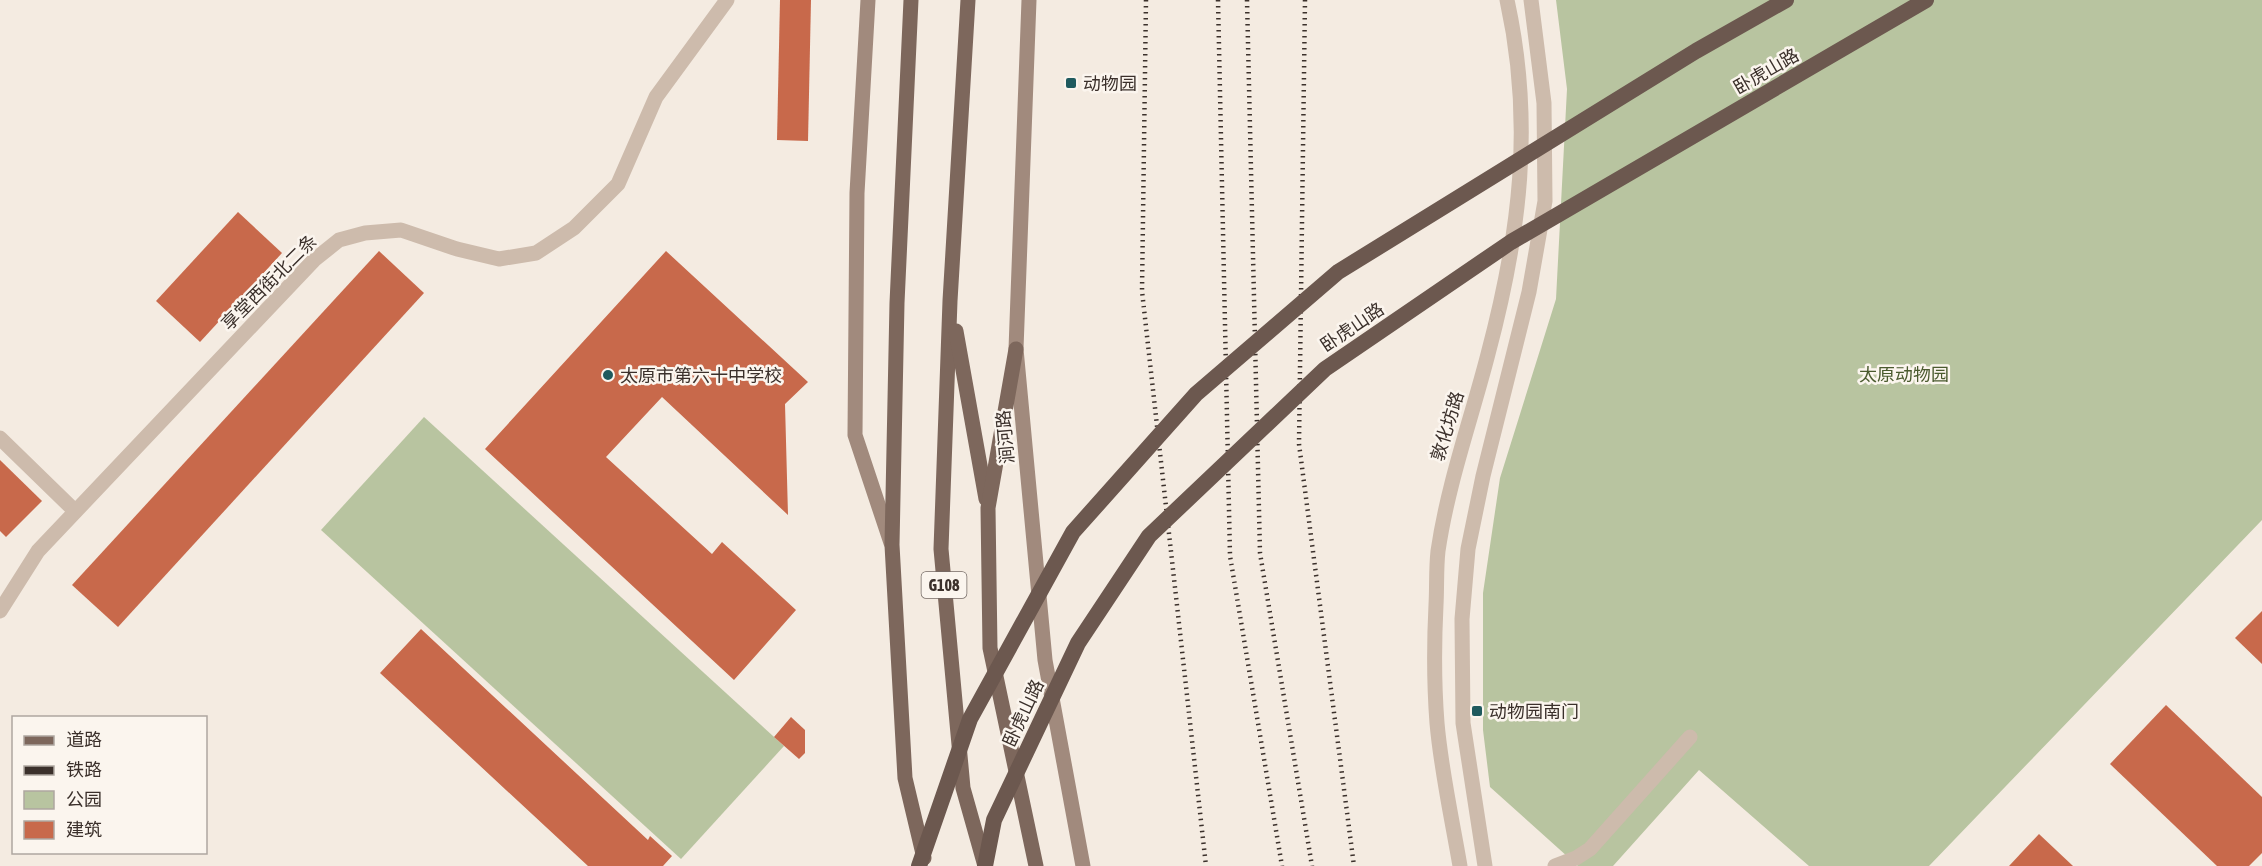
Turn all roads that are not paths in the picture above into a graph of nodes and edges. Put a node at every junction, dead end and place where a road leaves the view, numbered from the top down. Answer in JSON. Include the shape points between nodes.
{"nodes":[{"id":1,"x":727,"y":0,"type":"edge"},
{"id":2,"x":868,"y":0,"type":"edge"},
{"id":3,"x":911,"y":0,"type":"edge"},
{"id":4,"x":968,"y":0,"type":"edge"},
{"id":5,"x":1029,"y":0,"type":"edge"},
{"id":6,"x":1507,"y":0,"type":"edge"},
{"id":7,"x":1531,"y":0,"type":"edge"},
{"id":8,"x":1786,"y":0,"type":"edge"},
{"id":9,"x":1926,"y":0,"type":"edge"},
{"id":10,"x":950,"y":301,"type":"junction"},
{"id":11,"x":1016,"y":349,"type":"junction"},
{"id":12,"x":0,"y":438,"type":"edge"},
{"id":13,"x":988,"y":508,"type":"junction"},
{"id":14,"x":75,"y":511,"type":"junction"},
{"id":15,"x":892,"y":545,"type":"junction"},
{"id":16,"x":0,"y":612,"type":"edge"},
{"id":17,"x":1690,"y":737,"type":"dead end"},
{"id":18,"x":920,"y":866,"type":"edge"},
{"id":19,"x":926,"y":866,"type":"edge"},
{"id":20,"x":985,"y":866,"type":"edge"},
{"id":21,"x":1036,"y":866,"type":"edge"},
{"id":22,"x":1083,"y":866,"type":"edge"},
{"id":23,"x":1460,"y":866,"type":"edge"},
{"id":24,"x":1485,"y":866,"type":"edge"},
{"id":25,"x":1555,"y":866,"type":"edge"}],
"edges":[{"from":1,"to":14,"type":"street","name":"享堂西街北二条","via":[[656,97],[618,184],[574,228],[536,253],[499,259],[401,230],[365,232],[339,240],[314,260]]},
{"from":2,"to":15,"type":"main road","via":[[857,193],[855,435]]},
{"from":3,"to":15,"type":"main road","number":"G108","via":[[897,303]]},
{"from":4,"to":10,"type":"main road","number":"G108"},
{"from":5,"to":11,"type":"main road","name":"涧河路"},
{"from":6,"to":23,"type":"street","name":"敦化坊路","via":[[1515,34],[1522,119],[1520,198],[1505,285],[1450,483],[1438,553],[1434,652],[1437,725]]},
{"from":7,"to":24,"type":"street","via":[[1544,103],[1545,201],[1529,292],[1468,549],[1462,619],[1463,723]]},
{"from":8,"to":18,"type":"highway","bridge":true,"via":[[1696,51],[1338,272],[1196,394],[1072,532],[969,719]]},
{"from":9,"to":20,"type":"highway","name":"卧虎山路","bridge":true,"via":[[1511,242],[1324,369],[1149,536],[1077,643],[994,820]]},
{"from":10,"to":13,"type":"main road"},
{"from":10,"to":20,"type":"main road","number":"G108","via":[[941,549],[963,788]]},
{"from":11,"to":13,"type":"main road"},
{"from":11,"to":22,"type":"main road","name":"涧河路","via":[[1045,660]]},
{"from":12,"to":14,"type":"street"},
{"from":13,"to":21,"type":"main road","via":[[990,648]]},
{"from":14,"to":16,"type":"street","name":"享堂西街北二条","via":[[38,551]]},
{"from":15,"to":19,"type":"main road","number":"G108","via":[[905,778]]},
{"from":17,"to":25,"type":"street","via":[[1590,849]]}]}
